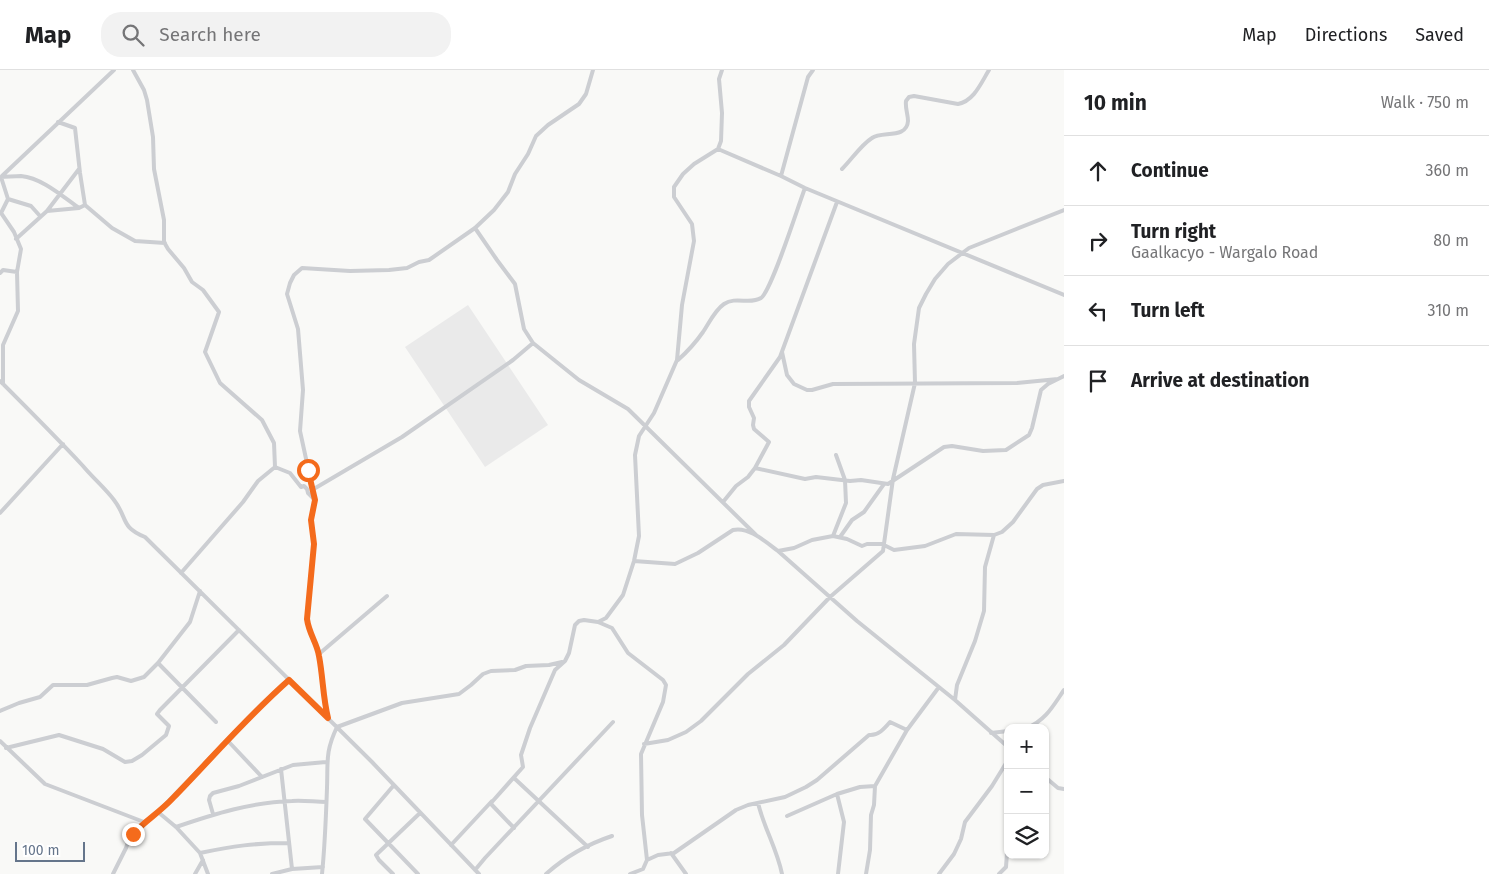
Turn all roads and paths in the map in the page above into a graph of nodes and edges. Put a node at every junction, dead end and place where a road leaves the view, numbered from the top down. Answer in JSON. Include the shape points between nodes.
{"nodes":[{"id":1,"x":114,"y":70,"type":"edge"},
{"id":2,"x":133,"y":70,"type":"edge"},
{"id":3,"x":593,"y":70,"type":"edge"},
{"id":4,"x":722,"y":70,"type":"edge"},
{"id":5,"x":813,"y":70,"type":"edge"},
{"id":6,"x":989,"y":70,"type":"edge"},
{"id":7,"x":58,"y":122,"type":"junction"},
{"id":8,"x":718,"y":149,"type":"junction"},
{"id":9,"x":79,"y":169,"type":"junction"},
{"id":10,"x":842,"y":169,"type":"dead end"},
{"id":11,"x":781,"y":176,"type":"junction"},
{"id":12,"x":0,"y":178,"type":"edge"},
{"id":13,"x":805,"y":188,"type":"junction"},
{"id":14,"x":60,"y":194,"type":"junction"},
{"id":15,"x":8,"y":199,"type":"junction"},
{"id":16,"x":837,"y":202,"type":"junction"},
{"id":17,"x":85,"y":205,"type":"junction"},
{"id":18,"x":79,"y":208,"type":"junction"},
{"id":19,"x":1064,"y":210,"type":"edge"},
{"id":20,"x":47,"y":211,"type":"junction"},
{"id":21,"x":40,"y":216,"type":"junction"},
{"id":22,"x":475,"y":228,"type":"junction"},
{"id":23,"x":16,"y":239,"type":"junction"},
{"id":24,"x":165,"y":243,"type":"junction"},
{"id":25,"x":962,"y":253,"type":"junction"},
{"id":26,"x":17,"y":272,"type":"junction"},
{"id":27,"x":0,"y":273,"type":"edge"},
{"id":28,"x":1064,"y":295,"type":"edge"},
{"id":29,"x":533,"y":343,"type":"junction"},
{"id":30,"x":782,"y":352,"type":"junction"},
{"id":31,"x":677,"y":360,"type":"junction"},
{"id":32,"x":1064,"y":376,"type":"edge"},
{"id":33,"x":1058,"y":379,"type":"junction"},
{"id":34,"x":1,"y":383,"type":"edge"},
{"id":35,"x":915,"y":383,"type":"junction"},
{"id":36,"x":645,"y":426,"type":"junction"},
{"id":37,"x":63,"y":444,"type":"junction"},
{"id":38,"x":836,"y":455,"type":"dead end"},
{"id":39,"x":275,"y":467,"type":"junction"},
{"id":40,"x":755,"y":468,"type":"junction"},
{"id":41,"x":894,"y":479,"type":"junction"},
{"id":42,"x":844,"y":480,"type":"junction"},
{"id":43,"x":1064,"y":481,"type":"edge"},
{"id":44,"x":884,"y":484,"type":"junction"},
{"id":45,"x":312,"y":490,"type":"junction"},
{"id":46,"x":315,"y":500,"type":"junction"},
{"id":47,"x":722,"y":502,"type":"junction"},
{"id":48,"x":0,"y":513,"type":"edge"},
{"id":49,"x":994,"y":535,"type":"junction"},
{"id":50,"x":833,"y":536,"type":"junction"},
{"id":51,"x":840,"y":537,"type":"junction"},
{"id":52,"x":760,"y":538,"type":"junction"},
{"id":53,"x":883,"y":546,"type":"junction"},
{"id":54,"x":778,"y":551,"type":"junction"},
{"id":55,"x":634,"y":561,"type":"junction"},
{"id":56,"x":181,"y":573,"type":"junction"},
{"id":57,"x":200,"y":591,"type":"junction"},
{"id":58,"x":387,"y":596,"type":"dead end"},
{"id":59,"x":830,"y":597,"type":"junction"},
{"id":60,"x":598,"y":622,"type":"junction"},
{"id":61,"x":239,"y":630,"type":"junction"},
{"id":62,"x":319,"y":654,"type":"junction"},
{"id":63,"x":564,"y":662,"type":"junction"},
{"id":64,"x":158,"y":663,"type":"junction"},
{"id":65,"x":289,"y":680,"type":"junction"},
{"id":66,"x":939,"y":687,"type":"junction"},
{"id":67,"x":183,"y":688,"type":"junction"},
{"id":68,"x":1064,"y":690,"type":"edge"},
{"id":69,"x":955,"y":700,"type":"junction"},
{"id":70,"x":0,"y":711,"type":"edge"},
{"id":71,"x":328,"y":718,"type":"junction"},
{"id":72,"x":216,"y":722,"type":"dead end"},
{"id":73,"x":614,"y":722,"type":"dead end"},
{"id":74,"x":1037,"y":724,"type":"edge"},
{"id":75,"x":337,"y":727,"type":"junction"},
{"id":76,"x":907,"y":730,"type":"junction"},
{"id":77,"x":1004,"y":731,"type":"edge"},
{"id":78,"x":991,"y":733,"type":"junction"},
{"id":79,"x":0,"y":741,"type":"edge"},
{"id":80,"x":228,"y":741,"type":"junction"},
{"id":81,"x":644,"y":744,"type":"junction"},
{"id":82,"x":1004,"y":744,"type":"edge"},
{"id":83,"x":6,"y":748,"type":"junction"},
{"id":84,"x":326,"y":762,"type":"junction"},
{"id":85,"x":1004,"y":766,"type":"edge"},
{"id":86,"x":281,"y":769,"type":"junction"},
{"id":87,"x":262,"y":777,"type":"junction"},
{"id":88,"x":514,"y":778,"type":"junction"},
{"id":89,"x":1049,"y":780,"type":"edge"},
{"id":90,"x":394,"y":785,"type":"junction"},
{"id":91,"x":874,"y":786,"type":"junction"},
{"id":92,"x":1064,"y":789,"type":"edge"},
{"id":93,"x":837,"y":794,"type":"junction"},
{"id":94,"x":493,"y":800,"type":"junction"},
{"id":95,"x":539,"y":800,"type":"junction"},
{"id":96,"x":284,"y":802,"type":"junction"},
{"id":97,"x":326,"y":802,"type":"junction"},
{"id":98,"x":758,"y":803,"type":"junction"},
{"id":99,"x":158,"y":812,"type":"junction"},
{"id":100,"x":420,"y":813,"type":"junction"},
{"id":101,"x":213,"y":814,"type":"junction"},
{"id":102,"x":786,"y":816,"type":"dead end"},
{"id":103,"x":144,"y":822,"type":"junction"},
{"id":104,"x":176,"y":827,"type":"junction"},
{"id":105,"x":514,"y":828,"type":"junction"},
{"id":106,"x":612,"y":836,"type":"dead end"},
{"id":107,"x":289,"y":842,"type":"junction"},
{"id":108,"x":389,"y":842,"type":"junction"},
{"id":109,"x":451,"y":845,"type":"junction"},
{"id":110,"x":588,"y":847,"type":"junction"},
{"id":111,"x":200,"y":853,"type":"junction"},
{"id":112,"x":671,"y":853,"type":"junction"},
{"id":113,"x":1007,"y":859,"type":"edge"},
{"id":114,"x":203,"y":860,"type":"junction"},
{"id":115,"x":647,"y":860,"type":"junction"},
{"id":116,"x":323,"y":867,"type":"junction"},
{"id":117,"x":292,"y":869,"type":"junction"},
{"id":118,"x":475,"y":870,"type":"junction"},
{"id":119,"x":113,"y":874,"type":"edge"},
{"id":120,"x":195,"y":874,"type":"edge"},
{"id":121,"x":208,"y":874,"type":"edge"},
{"id":122,"x":272,"y":874,"type":"edge"},
{"id":123,"x":322,"y":874,"type":"edge"},
{"id":124,"x":393,"y":874,"type":"edge"},
{"id":125,"x":418,"y":874,"type":"edge"},
{"id":126,"x":479,"y":874,"type":"edge"},
{"id":127,"x":546,"y":874,"type":"edge"},
{"id":128,"x":630,"y":874,"type":"edge"},
{"id":129,"x":686,"y":874,"type":"edge"},
{"id":130,"x":782,"y":874,"type":"edge"},
{"id":131,"x":838,"y":874,"type":"edge"},
{"id":132,"x":866,"y":874,"type":"edge"},
{"id":133,"x":939,"y":874,"type":"edge"},
{"id":134,"x":999,"y":874,"type":"edge"}],
"edges":[{"from":1,"to":7,"type":"street"},
{"from":2,"to":24,"type":"street","via":[[147,100]]},
{"from":3,"to":22,"type":"street","via":[[583,98],[536,136],[508,192]]},
{"from":4,"to":8,"type":"street","via":[[719,79],[722,134]]},
{"from":5,"to":11,"type":"street","via":[[808,77]]},
{"from":6,"to":10,"type":"street","via":[[981,86],[963,103],[909,97],[906,101],[906,126],[896,134],[874,136]]},
{"from":7,"to":9,"type":"street","via":[[75,128]]},
{"from":7,"to":12,"type":"street"},
{"from":8,"to":11,"type":"street"},
{"from":8,"to":31,"type":"street","via":[[694,164],[674,187],[674,197],[694,231]]},
{"from":9,"to":14,"type":"street"},
{"from":9,"to":17,"type":"street"},
{"from":11,"to":13,"type":"street"},
{"from":12,"to":14,"type":"street","via":[[21,176]]},
{"from":12,"to":15,"type":"street"},
{"from":13,"to":16,"type":"street"},
{"from":13,"to":31,"type":"street","via":[[766,292],[751,301],[733,300],[723,305]]},
{"from":14,"to":18,"type":"street"},
{"from":14,"to":20,"type":"street"},
{"from":15,"to":21,"type":"street","via":[[31,206]]},
{"from":15,"to":23,"type":"street","via":[[1,213]]},
{"from":16,"to":25,"type":"street"},
{"from":16,"to":30,"type":"street"},
{"from":17,"to":18,"type":"street"},
{"from":17,"to":24,"type":"street","via":[[112,228],[135,241]]},
{"from":18,"to":20,"type":"street"},
{"from":19,"to":25,"type":"street","via":[[979,243]]},
{"from":20,"to":21,"type":"street"},
{"from":21,"to":23,"type":"street"},
{"from":22,"to":29,"type":"street","via":[[515,284],[524,329]]},
{"from":22,"to":45,"type":"street","via":[[429,260],[407,268],[350,271],[302,268],[294,275],[288,294],[298,329],[303,390],[300,431]]},
{"from":23,"to":26,"type":"street","via":[[21,249]]},
{"from":24,"to":39,"type":"street","via":[[192,282],[203,290],[219,312],[205,352],[220,382],[262,420],[274,443]]},
{"from":25,"to":28,"type":"street"},
{"from":25,"to":35,"type":"street","via":[[935,279],[919,308],[914,344]]},
{"from":26,"to":27,"type":"street","via":[[3,270]]},
{"from":26,"to":34,"type":"street","via":[[18,311],[3,344]]},
{"from":29,"to":36,"type":"street","via":[[579,380],[628,409]]},
{"from":29,"to":45,"type":"street","via":[[402,437]]},
{"from":30,"to":35,"type":"street","via":[[788,378],[808,390],[833,384]]},
{"from":30,"to":40,"type":"street","via":[[749,401],[754,429],[769,442]]},
{"from":31,"to":36,"type":"street"},
{"from":32,"to":33,"type":"street"},
{"from":33,"to":35,"type":"street","via":[[1017,383]]},
{"from":33,"to":41,"type":"street","via":[[1041,390],[1032,428],[1021,441],[1006,450],[944,447]]},
{"from":34,"to":37,"type":"street"},
{"from":35,"to":41,"type":"street"},
{"from":36,"to":47,"type":"street"},
{"from":36,"to":55,"type":"street","via":[[635,455],[639,536]]},
{"from":37,"to":48,"type":"street"},
{"from":37,"to":56,"type":"street","via":[[114,500],[129,529],[145,537]]},
{"from":38,"to":42,"type":"street"},
{"from":39,"to":46,"type":"street","via":[[290,473]]},
{"from":39,"to":56,"type":"street","via":[[258,481]]},
{"from":40,"to":42,"type":"street","via":[[805,479]]},
{"from":40,"to":47,"type":"street"},
{"from":41,"to":44,"type":"street"},
{"from":41,"to":53,"type":"street"},
{"from":42,"to":44,"type":"street"},
{"from":42,"to":50,"type":"street","via":[[846,503]]},
{"from":43,"to":49,"type":"street","via":[[1037,489],[1007,529]]},
{"from":44,"to":51,"type":"street"},
{"from":45,"to":46,"type":"street"},
{"from":46,"to":62,"type":"street","via":[[311,520],[314,544],[307,619]]},
{"from":47,"to":52,"type":"street"},
{"from":49,"to":53,"type":"street","via":[[956,534],[925,546],[894,550]]},
{"from":49,"to":69,"type":"street","via":[[985,567],[984,611]]},
{"from":50,"to":51,"type":"street"},
{"from":50,"to":54,"type":"street"},
{"from":51,"to":53,"type":"street","via":[[862,546]]},
{"from":52,"to":54,"type":"street"},
{"from":52,"to":55,"type":"street","via":[[736,529],[675,564]]},
{"from":53,"to":59,"type":"street","via":[[879,555]]},
{"from":54,"to":59,"type":"street"},
{"from":55,"to":60,"type":"street","via":[[624,595],[606,618]]},
{"from":56,"to":57,"type":"street"},
{"from":57,"to":61,"type":"street"},
{"from":57,"to":64,"type":"street","via":[[190,622]]},
{"from":58,"to":62,"type":"street"},
{"from":59,"to":66,"type":"street"},
{"from":59,"to":81,"type":"street","via":[[784,645],[748,674],[701,721],[668,740]]},
{"from":60,"to":63,"type":"street","via":[[584,620],[575,625]]},
{"from":60,"to":81,"type":"street","via":[[612,628],[628,653],[663,680],[666,686],[663,702]]},
{"from":61,"to":65,"type":"street"},
{"from":61,"to":67,"type":"street"},
{"from":62,"to":71,"type":"street"},
{"from":63,"to":75,"type":"street","via":[[491,671],[459,694],[402,703]]},
{"from":63,"to":88,"type":"street","via":[[550,680],[522,752],[523,767]]},
{"from":64,"to":67,"type":"street"},
{"from":64,"to":70,"type":"street","via":[[138,680],[117,677],[87,685],[53,685],[40,697]]},
{"from":65,"to":71,"type":"street"},
{"from":65,"to":80,"type":"street"},
{"from":66,"to":69,"type":"street"},
{"from":66,"to":76,"type":"street"},
{"from":67,"to":72,"type":"street"},
{"from":67,"to":83,"type":"street","via":[[157,714],[169,726],[166,735],[132,761],[121,761],[110,752],[58,734]]},
{"from":68,"to":74,"type":"street"},
{"from":69,"to":78,"type":"street"},
{"from":71,"to":75,"type":"street"},
{"from":73,"to":95,"type":"street"},
{"from":75,"to":84,"type":"street","via":[[329,743]]},
{"from":75,"to":90,"type":"street"},
{"from":76,"to":91,"type":"street"},
{"from":76,"to":98,"type":"street","via":[[890,722],[881,732],[868,735],[806,787],[785,797]]},
{"from":77,"to":78,"type":"street"},
{"from":78,"to":82,"type":"street"},
{"from":79,"to":83,"type":"street"},
{"from":80,"to":87,"type":"street"},
{"from":80,"to":99,"type":"street"},
{"from":81,"to":115,"type":"street","via":[[641,754],[642,814]]},
{"from":83,"to":103,"type":"street","via":[[45,784]]},
{"from":84,"to":86,"type":"street"},
{"from":84,"to":97,"type":"street"},
{"from":85,"to":133,"type":"street","via":[[965,822],[954,854]]},
{"from":86,"to":87,"type":"street"},
{"from":86,"to":96,"type":"street"},
{"from":87,"to":101,"type":"street","via":[[210,796]]},
{"from":88,"to":94,"type":"street"},
{"from":88,"to":95,"type":"street"},
{"from":89,"to":92,"type":"street"},
{"from":90,"to":100,"type":"street"},
{"from":90,"to":108,"type":"street","via":[[365,817]]},
{"from":91,"to":93,"type":"street"},
{"from":91,"to":132,"type":"street"},
{"from":93,"to":102,"type":"street"},
{"from":93,"to":131,"type":"street","via":[[844,822]]},
{"from":94,"to":105,"type":"street","via":[[492,805]]},
{"from":94,"to":109,"type":"street"},
{"from":95,"to":105,"type":"street"},
{"from":95,"to":110,"type":"street"},
{"from":96,"to":97,"type":"street"},
{"from":96,"to":101,"type":"street","via":[[255,804]]},
{"from":96,"to":107,"type":"street"},
{"from":97,"to":116,"type":"street"},
{"from":98,"to":112,"type":"street","via":[[736,810]]},
{"from":98,"to":130,"type":"street"},
{"from":99,"to":103,"type":"street"},
{"from":99,"to":104,"type":"street"},
{"from":100,"to":108,"type":"street"},
{"from":100,"to":109,"type":"street"},
{"from":101,"to":104,"type":"street"},
{"from":103,"to":119,"type":"street","via":[[129,839]]},
{"from":104,"to":111,"type":"street"},
{"from":105,"to":118,"type":"street"},
{"from":106,"to":110,"type":"street"},
{"from":107,"to":111,"type":"street","via":[[247,844]]},
{"from":107,"to":117,"type":"street"},
{"from":108,"to":124,"type":"street","via":[[376,855]]},
{"from":108,"to":125,"type":"street"},
{"from":109,"to":118,"type":"street"},
{"from":110,"to":127,"type":"street","via":[[568,856]]},
{"from":111,"to":114,"type":"street"},
{"from":112,"to":115,"type":"street"},
{"from":112,"to":129,"type":"street"},
{"from":113,"to":134,"type":"street","via":[[1006,866]]},
{"from":114,"to":120,"type":"street"},
{"from":114,"to":121,"type":"street"},
{"from":115,"to":128,"type":"street","via":[[643,868]]},
{"from":116,"to":117,"type":"street"},
{"from":116,"to":123,"type":"street"},
{"from":117,"to":122,"type":"street"},
{"from":118,"to":126,"type":"street"}]}
